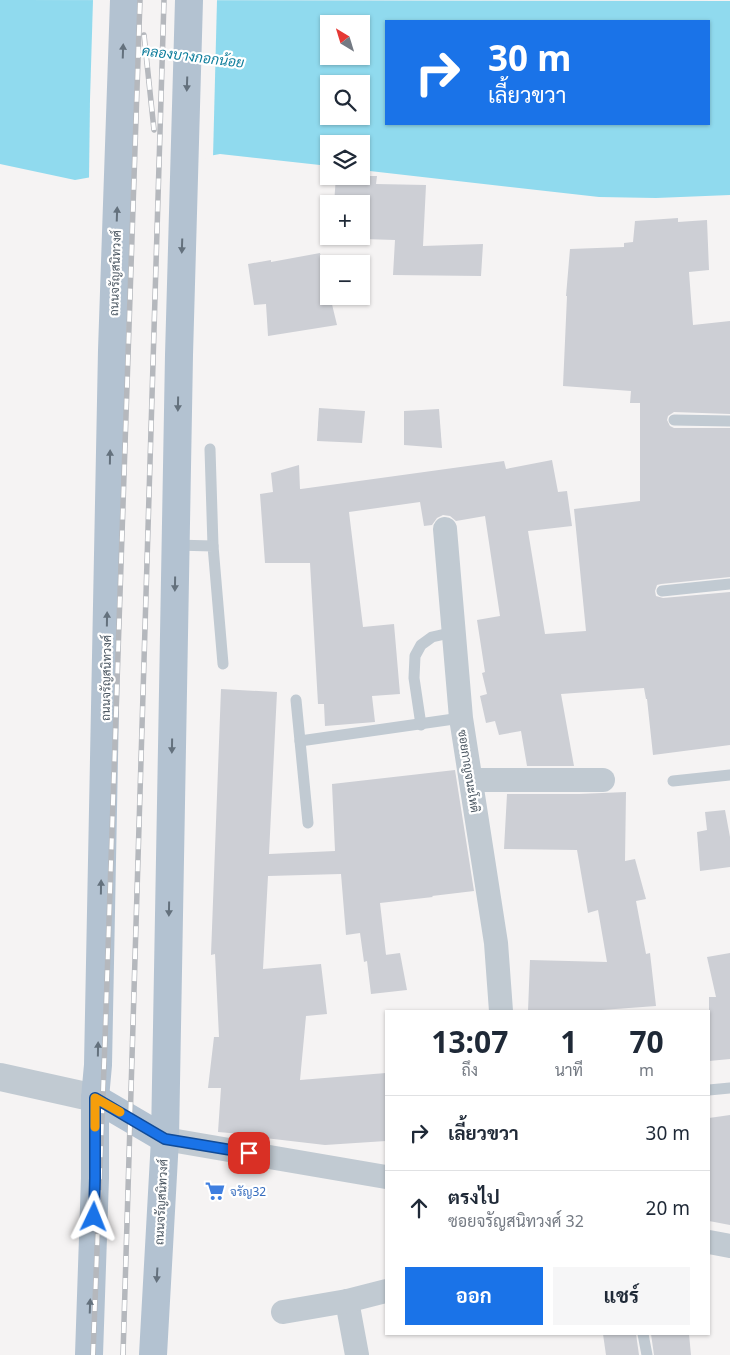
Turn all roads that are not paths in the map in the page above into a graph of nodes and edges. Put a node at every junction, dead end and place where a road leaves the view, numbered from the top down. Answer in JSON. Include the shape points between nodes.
{"nodes":[{"id":1,"x":124,"y":0,"type":"edge"},
{"id":2,"x":189,"y":0,"type":"edge"},
{"id":3,"x":674,"y":420,"type":"dead end"},
{"id":4,"x":730,"y":421,"type":"edge"},
{"id":5,"x":210,"y":449,"type":"dead end"},
{"id":6,"x":445,"y":529,"type":"dead end"},
{"id":7,"x":175,"y":545,"type":"junction"},
{"id":8,"x":213,"y":546,"type":"junction"},
{"id":9,"x":730,"y":584,"type":"edge"},
{"id":10,"x":662,"y":591,"type":"dead end"},
{"id":11,"x":454,"y":632,"type":"junction"},
{"id":12,"x":223,"y":664,"type":"dead end"},
{"id":13,"x":296,"y":700,"type":"dead end"},
{"id":14,"x":461,"y":718,"type":"junction"},
{"id":15,"x":421,"y":725,"type":"junction"},
{"id":16,"x":300,"y":741,"type":"junction"},
{"id":17,"x":730,"y":774,"type":"edge"},
{"id":18,"x":471,"y":780,"type":"junction"},
{"id":19,"x":602,"y":780,"type":"dead end"},
{"id":20,"x":673,"y":781,"type":"dead end"},
{"id":21,"x":308,"y":823,"type":"dead end"},
{"id":22,"x":501,"y":1010,"type":"edge"},
{"id":23,"x":0,"y":1077,"type":"edge"},
{"id":24,"x":730,"y":1088,"type":"edge"},
{"id":25,"x":710,"y":1090,"type":"edge"},
{"id":26,"x":95,"y":1098,"type":"junction"},
{"id":27,"x":165,"y":1139,"type":"junction"},
{"id":28,"x":385,"y":1177,"type":"edge"},
{"id":29,"x":710,"y":1242,"type":"edge"},
{"id":30,"x":730,"y":1246,"type":"edge"},
{"id":31,"x":385,"y":1291,"type":"edge"},
{"id":32,"x":347,"y":1300,"type":"junction"},
{"id":33,"x":283,"y":1312,"type":"dead end"},
{"id":34,"x":643,"y":1335,"type":"edge"},
{"id":35,"x":89,"y":1355,"type":"edge"},
{"id":36,"x":153,"y":1355,"type":"edge"},
{"id":37,"x":357,"y":1355,"type":"edge"},
{"id":38,"x":647,"y":1355,"type":"edge"}],
"edges":[{"from":26,"to":1,"type":"main road","name":"ถนนจรัญสนิทวงศ์","one_way":true,"via":[[112,350]]},
{"from":2,"to":7,"type":"main road","name":"ถนนจรัญสนิทวงศ์","one_way":true},
{"from":3,"to":4,"type":"lane"},
{"from":5,"to":8,"type":"lane"},
{"from":6,"to":11,"type":"street","name":"ซอยกาญจนะโหติ"},
{"from":7,"to":8,"type":"lane"},
{"from":7,"to":27,"type":"main road","name":"ถนนจรัญสนิทวงศ์","one_way":true},
{"from":8,"to":12,"type":"lane"},
{"from":9,"to":10,"type":"lane"},
{"from":11,"to":14,"type":"street","name":"ซอยกาญจนะโหติ"},
{"from":11,"to":15,"type":"lane","via":[[432,638],[421,646],[415,656],[414,678]]},
{"from":13,"to":16,"type":"lane"},
{"from":14,"to":15,"type":"lane"},
{"from":14,"to":18,"type":"street","name":"ซอยกาญจนะโหติ"},
{"from":15,"to":16,"type":"lane"},
{"from":16,"to":21,"type":"lane"},
{"from":17,"to":20,"type":"lane"},
{"from":18,"to":19,"type":"street"},
{"from":18,"to":22,"type":"street","name":"ซอยกาญจนะโหติ","via":[[496,943]]},
{"from":23,"to":26,"type":"street"},
{"from":24,"to":25,"type":"lane"},
{"from":26,"to":27,"type":"main road"},
{"from":35,"to":26,"type":"main road","name":"ถนนจรัญสนิทวงศ์","one_way":true},
{"from":27,"to":28,"type":"street"},
{"from":27,"to":36,"type":"main road","name":"ถนนจรัญสนิทวงศ์","one_way":true},
{"from":29,"to":30,"type":"street"},
{"from":31,"to":32,"type":"street"},
{"from":32,"to":33,"type":"street"},
{"from":32,"to":37,"type":"street"},
{"from":34,"to":38,"type":"lane"}]}
